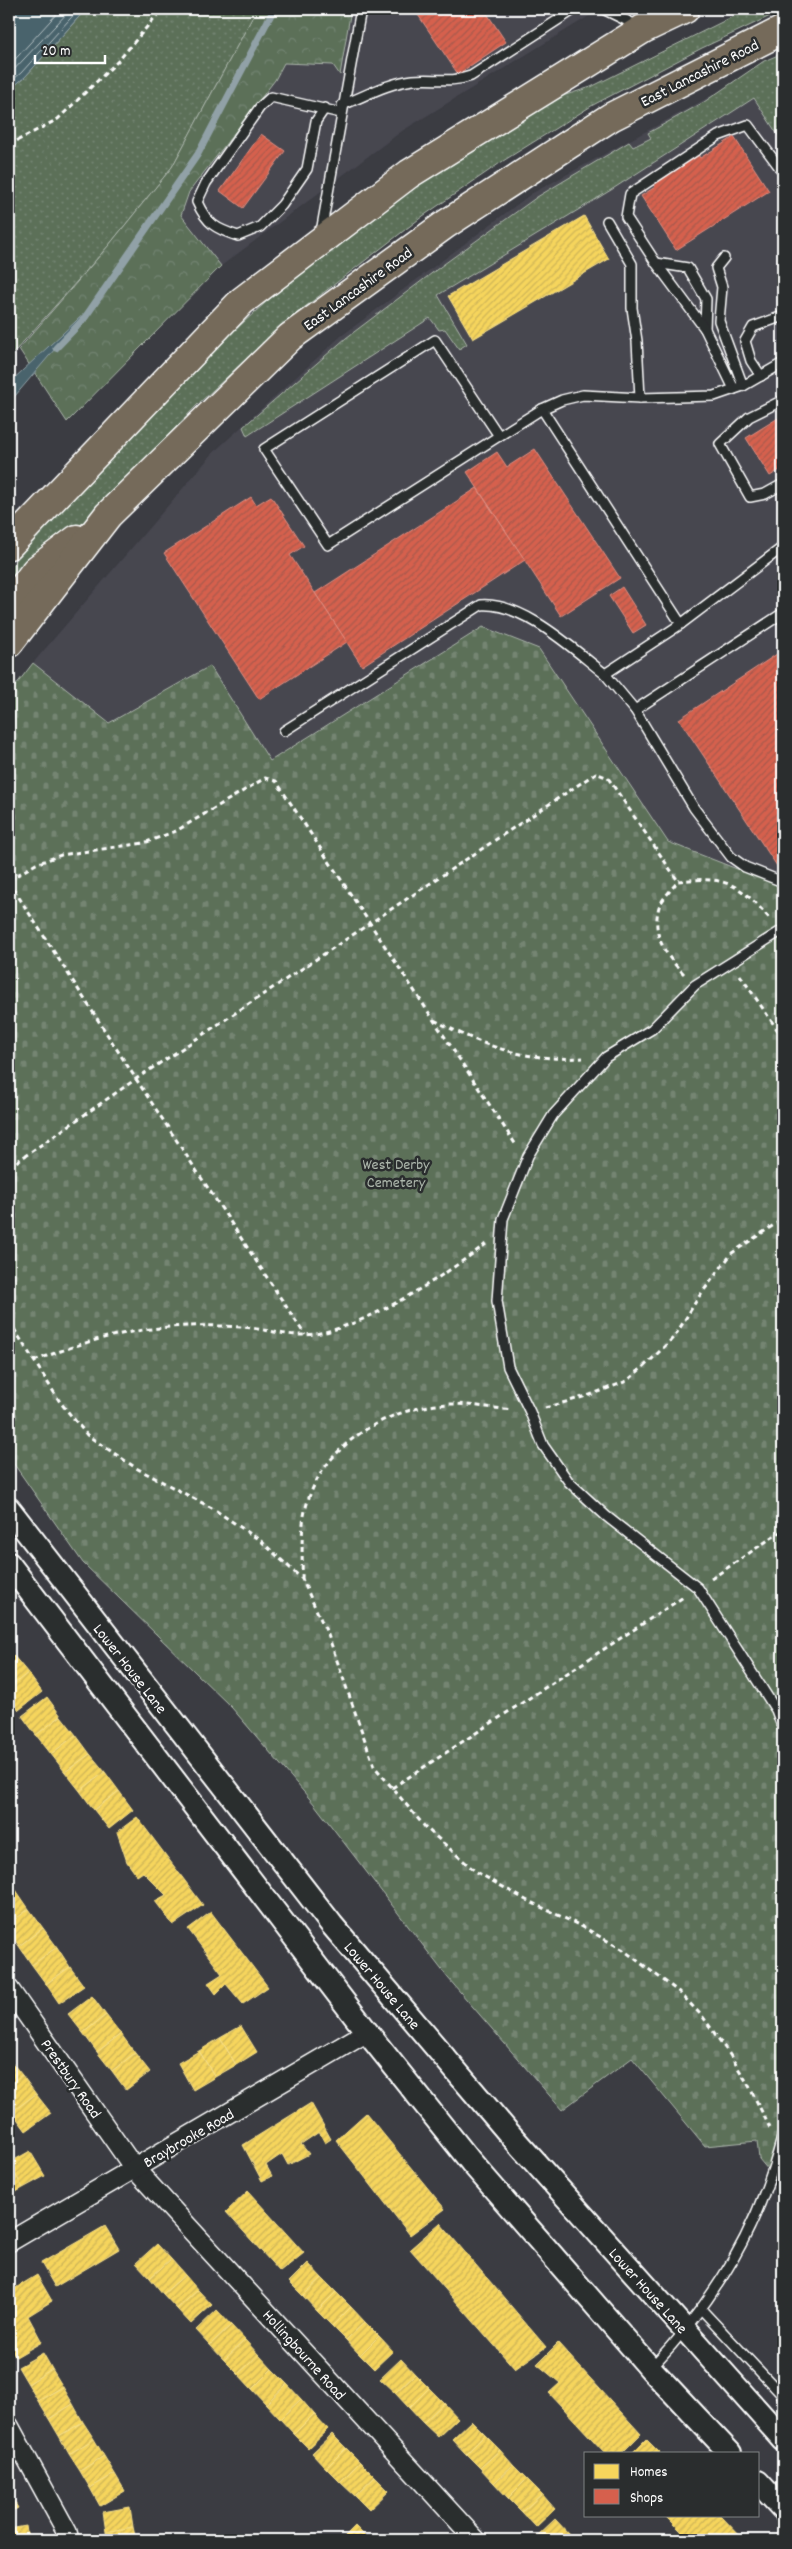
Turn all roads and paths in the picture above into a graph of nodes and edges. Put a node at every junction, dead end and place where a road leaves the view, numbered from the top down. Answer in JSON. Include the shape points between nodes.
{"nodes":[{"id":1,"x":162,"y":9,"type":"edge"},
{"id":2,"x":361,"y":9,"type":"edge"},
{"id":3,"x":575,"y":9,"type":"edge"},
{"id":4,"x":603,"y":9,"type":"edge"},
{"id":5,"x":685,"y":9,"type":"edge"},
{"id":6,"x":643,"y":28,"type":"junction"},
{"id":7,"x":783,"y":30,"type":"edge"},
{"id":8,"x":325,"y":108,"type":"junction"},
{"id":9,"x":341,"y":109,"type":"junction"},
{"id":10,"x":9,"y":145,"type":"edge"},
{"id":11,"x":783,"y":172,"type":"edge"},
{"id":12,"x":607,"y":221,"type":"dead end"},
{"id":13,"x":319,"y":243,"type":"junction"},
{"id":14,"x":724,"y":258,"type":"dead end"},
{"id":15,"x":656,"y":263,"type":"junction"},
{"id":16,"x":783,"y":316,"type":"edge"},
{"id":17,"x":705,"y":329,"type":"junction"},
{"id":18,"x":783,"y":363,"type":"edge"},
{"id":19,"x":761,"y":376,"type":"junction"},
{"id":20,"x":738,"y":388,"type":"junction"},
{"id":21,"x":640,"y":398,"type":"junction"},
{"id":22,"x":783,"y":400,"type":"edge"},
{"id":23,"x":542,"y":409,"type":"junction"},
{"id":24,"x":499,"y":436,"type":"junction"},
{"id":25,"x":783,"y":484,"type":"edge"},
{"id":26,"x":108,"y":514,"type":"junction"},
{"id":27,"x":9,"y":545,"type":"edge"},
{"id":28,"x":783,"y":547,"type":"edge"},
{"id":29,"x":9,"y":606,"type":"edge"},
{"id":30,"x":783,"y":613,"type":"edge"},
{"id":31,"x":681,"y":624,"type":"junction"},
{"id":32,"x":9,"y":643,"type":"edge"},
{"id":33,"x":605,"y":674,"type":"junction"},
{"id":34,"x":634,"y":710,"type":"junction"},
{"id":35,"x":284,"y":731,"type":"dead end"},
{"id":36,"x":9,"y":881,"type":"edge"},
{"id":37,"x":678,"y":881,"type":"junction"},
{"id":38,"x":783,"y":882,"type":"edge"},
{"id":39,"x":370,"y":924,"type":"junction"},
{"id":40,"x":781,"y":932,"type":"joint"},
{"id":41,"x":731,"y":962,"type":"junction"},
{"id":42,"x":696,"y":985,"type":"junction"},
{"id":43,"x":432,"y":1019,"type":"junction"},
{"id":44,"x":783,"y":1038,"type":"edge"},
{"id":45,"x":606,"y":1056,"type":"junction"},
{"id":46,"x":136,"y":1080,"type":"junction"},
{"id":47,"x":528,"y":1156,"type":"junction"},
{"id":48,"x":9,"y":1167,"type":"edge"},
{"id":49,"x":783,"y":1219,"type":"edge"},
{"id":50,"x":501,"y":1233,"type":"junction"},
{"id":51,"x":9,"y":1321,"type":"edge"},
{"id":52,"x":305,"y":1335,"type":"junction"},
{"id":53,"x":34,"y":1361,"type":"junction"},
{"id":54,"x":530,"y":1412,"type":"junction"},
{"id":55,"x":9,"y":1509,"type":"edge"},
{"id":56,"x":783,"y":1530,"type":"edge"},
{"id":57,"x":9,"y":1564,"type":"edge"},
{"id":58,"x":302,"y":1579,"type":"junction"},
{"id":59,"x":698,"y":1588,"type":"junction"},
{"id":60,"x":783,"y":1729,"type":"edge"},
{"id":61,"x":392,"y":1788,"type":"junction"},
{"id":62,"x":9,"y":1989,"type":"edge"},
{"id":63,"x":367,"y":2032,"type":"junction"},
{"id":64,"x":782,"y":2138,"type":"edge"},
{"id":65,"x":134,"y":2168,"type":"junction"},
{"id":66,"x":9,"y":2242,"type":"edge"},
{"id":67,"x":702,"y":2310,"type":"junction"},
{"id":68,"x":685,"y":2332,"type":"junction"},
{"id":69,"x":651,"y":2369,"type":"junction"},
{"id":70,"x":783,"y":2396,"type":"edge"},
{"id":71,"x":9,"y":2426,"type":"edge"},
{"id":72,"x":783,"y":2439,"type":"edge"},
{"id":73,"x":729,"y":2452,"type":"edge"},
{"id":74,"x":760,"y":2484,"type":"edge"},
{"id":75,"x":783,"y":2509,"type":"edge"},
{"id":76,"x":468,"y":2538,"type":"edge"},
{"id":77,"x":69,"y":2540,"type":"edge"}],
"edges":[{"from":1,"to":10,"type":"path","via":[[119,60],[58,119]]},
{"from":2,"to":9,"type":"lane"},
{"from":3,"to":9,"type":"lane","via":[[460,81],[413,80],[392,84]]},
{"from":4,"to":6,"type":"lane"},
{"from":5,"to":6,"type":"highway"},
{"from":6,"to":13,"type":"highway","via":[[409,174]]},
{"from":7,"to":26,"type":"highway","name":"East Lancashire Road","via":[[611,117],[446,224],[290,337]]},
{"from":8,"to":8,"type":"lane","via":[[271,96],[206,183],[197,202],[204,218],[220,230],[238,236],[260,227],[282,204],[307,169],[316,121]]},
{"from":8,"to":9,"type":"lane"},
{"from":9,"to":13,"type":"lane"},
{"from":11,"to":15,"type":"lane","via":[[748,125],[718,136],[630,194],[626,216]]},
{"from":12,"to":21,"type":"lane","via":[[632,264],[632,308]]},
{"from":13,"to":27,"type":"highway","via":[[242,301]]},
{"from":14,"to":20,"type":"lane","via":[[716,268],[722,287],[719,321]]},
{"from":15,"to":17,"type":"lane"},
{"from":15,"to":17,"type":"lane","via":[[688,268],[706,299]]},
{"from":16,"to":19,"type":"lane","via":[[753,327],[745,341],[751,361]]},
{"from":17,"to":20,"type":"lane"},
{"from":18,"to":19,"type":"lane"},
{"from":19,"to":20,"type":"lane"},
{"from":20,"to":21,"type":"lane","via":[[705,397]]},
{"from":21,"to":23,"type":"lane","via":[[583,394]]},
{"from":22,"to":25,"type":"lane","via":[[749,417],[720,444],[750,497],[765,494]]},
{"from":23,"to":24,"type":"lane"},
{"from":23,"to":31,"type":"lane"},
{"from":24,"to":24,"type":"lane","via":[[435,340],[264,449],[328,545]]},
{"from":26,"to":29,"type":"highway","via":[[36,570]]},
{"from":26,"to":32,"type":"highway","name":"East Lancashire Road"},
{"from":28,"to":31,"type":"lane"},
{"from":30,"to":34,"type":"lane"},
{"from":31,"to":33,"type":"lane"},
{"from":33,"to":34,"type":"lane"},
{"from":33,"to":35,"type":"lane","via":[[550,632],[523,616],[491,604],[482,605]]},
{"from":34,"to":38,"type":"lane","via":[[694,808],[730,857],[745,867]]},
{"from":36,"to":39,"type":"path","via":[[36,864],[60,855],[144,843],[176,831],[265,778],[276,781]]},
{"from":36,"to":46,"type":"path"},
{"from":37,"to":39,"type":"path","via":[[608,778],[596,772]]},
{"from":37,"to":40,"type":"path","via":[[708,878],[733,884],[758,905]]},
{"from":37,"to":42,"type":"path","via":[[659,907],[657,937],[671,961]]},
{"from":39,"to":43,"type":"path"},
{"from":39,"to":46,"type":"path"},
{"from":40,"to":41,"type":"lane"},
{"from":41,"to":42,"type":"lane"},
{"from":41,"to":44,"type":"path"},
{"from":42,"to":45,"type":"lane","via":[[652,1029]]},
{"from":43,"to":45,"type":"path","via":[[464,1036],[529,1057]]},
{"from":43,"to":47,"type":"path","via":[[520,1151]]},
{"from":45,"to":47,"type":"lane","via":[[553,1115]]},
{"from":46,"to":48,"type":"path"},
{"from":46,"to":52,"type":"path"},
{"from":47,"to":50,"type":"lane"},
{"from":49,"to":54,"type":"path","via":[[732,1253],[698,1298],[675,1336],[627,1381]]},
{"from":50,"to":52,"type":"path","via":[[463,1261],[394,1303],[346,1326]]},
{"from":50,"to":54,"type":"lane","via":[[496,1301],[508,1367]]},
{"from":51,"to":53,"type":"path"},
{"from":52,"to":53,"type":"path","via":[[244,1327],[150,1328],[104,1336]]},
{"from":53,"to":58,"type":"path","via":[[60,1402],[87,1435],[136,1468],[212,1508],[261,1542]]},
{"from":54,"to":58,"type":"path","via":[[454,1404],[404,1412],[371,1426],[339,1450],[318,1475],[305,1508]]},
{"from":54,"to":59,"type":"lane","via":[[543,1445],[569,1482],[606,1516]]},
{"from":55,"to":68,"type":"street","name":"Lower House Lane","via":[[332,1924],[507,2131]]},
{"from":56,"to":59,"type":"path"},
{"from":57,"to":63,"type":"street","name":"Lower House Lane"},
{"from":58,"to":61,"type":"path","via":[[328,1635],[374,1766]]},
{"from":59,"to":60,"type":"lane","via":[[776,1710]]},
{"from":59,"to":61,"type":"path"},
{"from":61,"to":64,"type":"path","via":[[425,1827],[475,1870],[622,1949],[680,1992],[730,2055],[769,2126]]},
{"from":62,"to":65,"type":"street","name":"Prestbury Road"},
{"from":63,"to":65,"type":"street","name":"Braybrooke Road"},
{"from":63,"to":69,"type":"street","name":"Lower House Lane","via":[[470,2162]]},
{"from":64,"to":67,"type":"lane","via":[[766,2193],[728,2270]]},
{"from":65,"to":66,"type":"street","name":"Braybrooke Road"},
{"from":65,"to":76,"type":"street","name":"Hollingbourne Road"},
{"from":67,"to":68,"type":"lane"},
{"from":67,"to":70,"type":"lane"},
{"from":68,"to":69,"type":"lane"},
{"from":68,"to":72,"type":"street","name":"Lower House Lane"},
{"from":69,"to":73,"type":"street","name":"Lower House Lane"},
{"from":71,"to":77,"type":"street","via":[[68,2532]]},
{"from":74,"to":75,"type":"street"}]}
